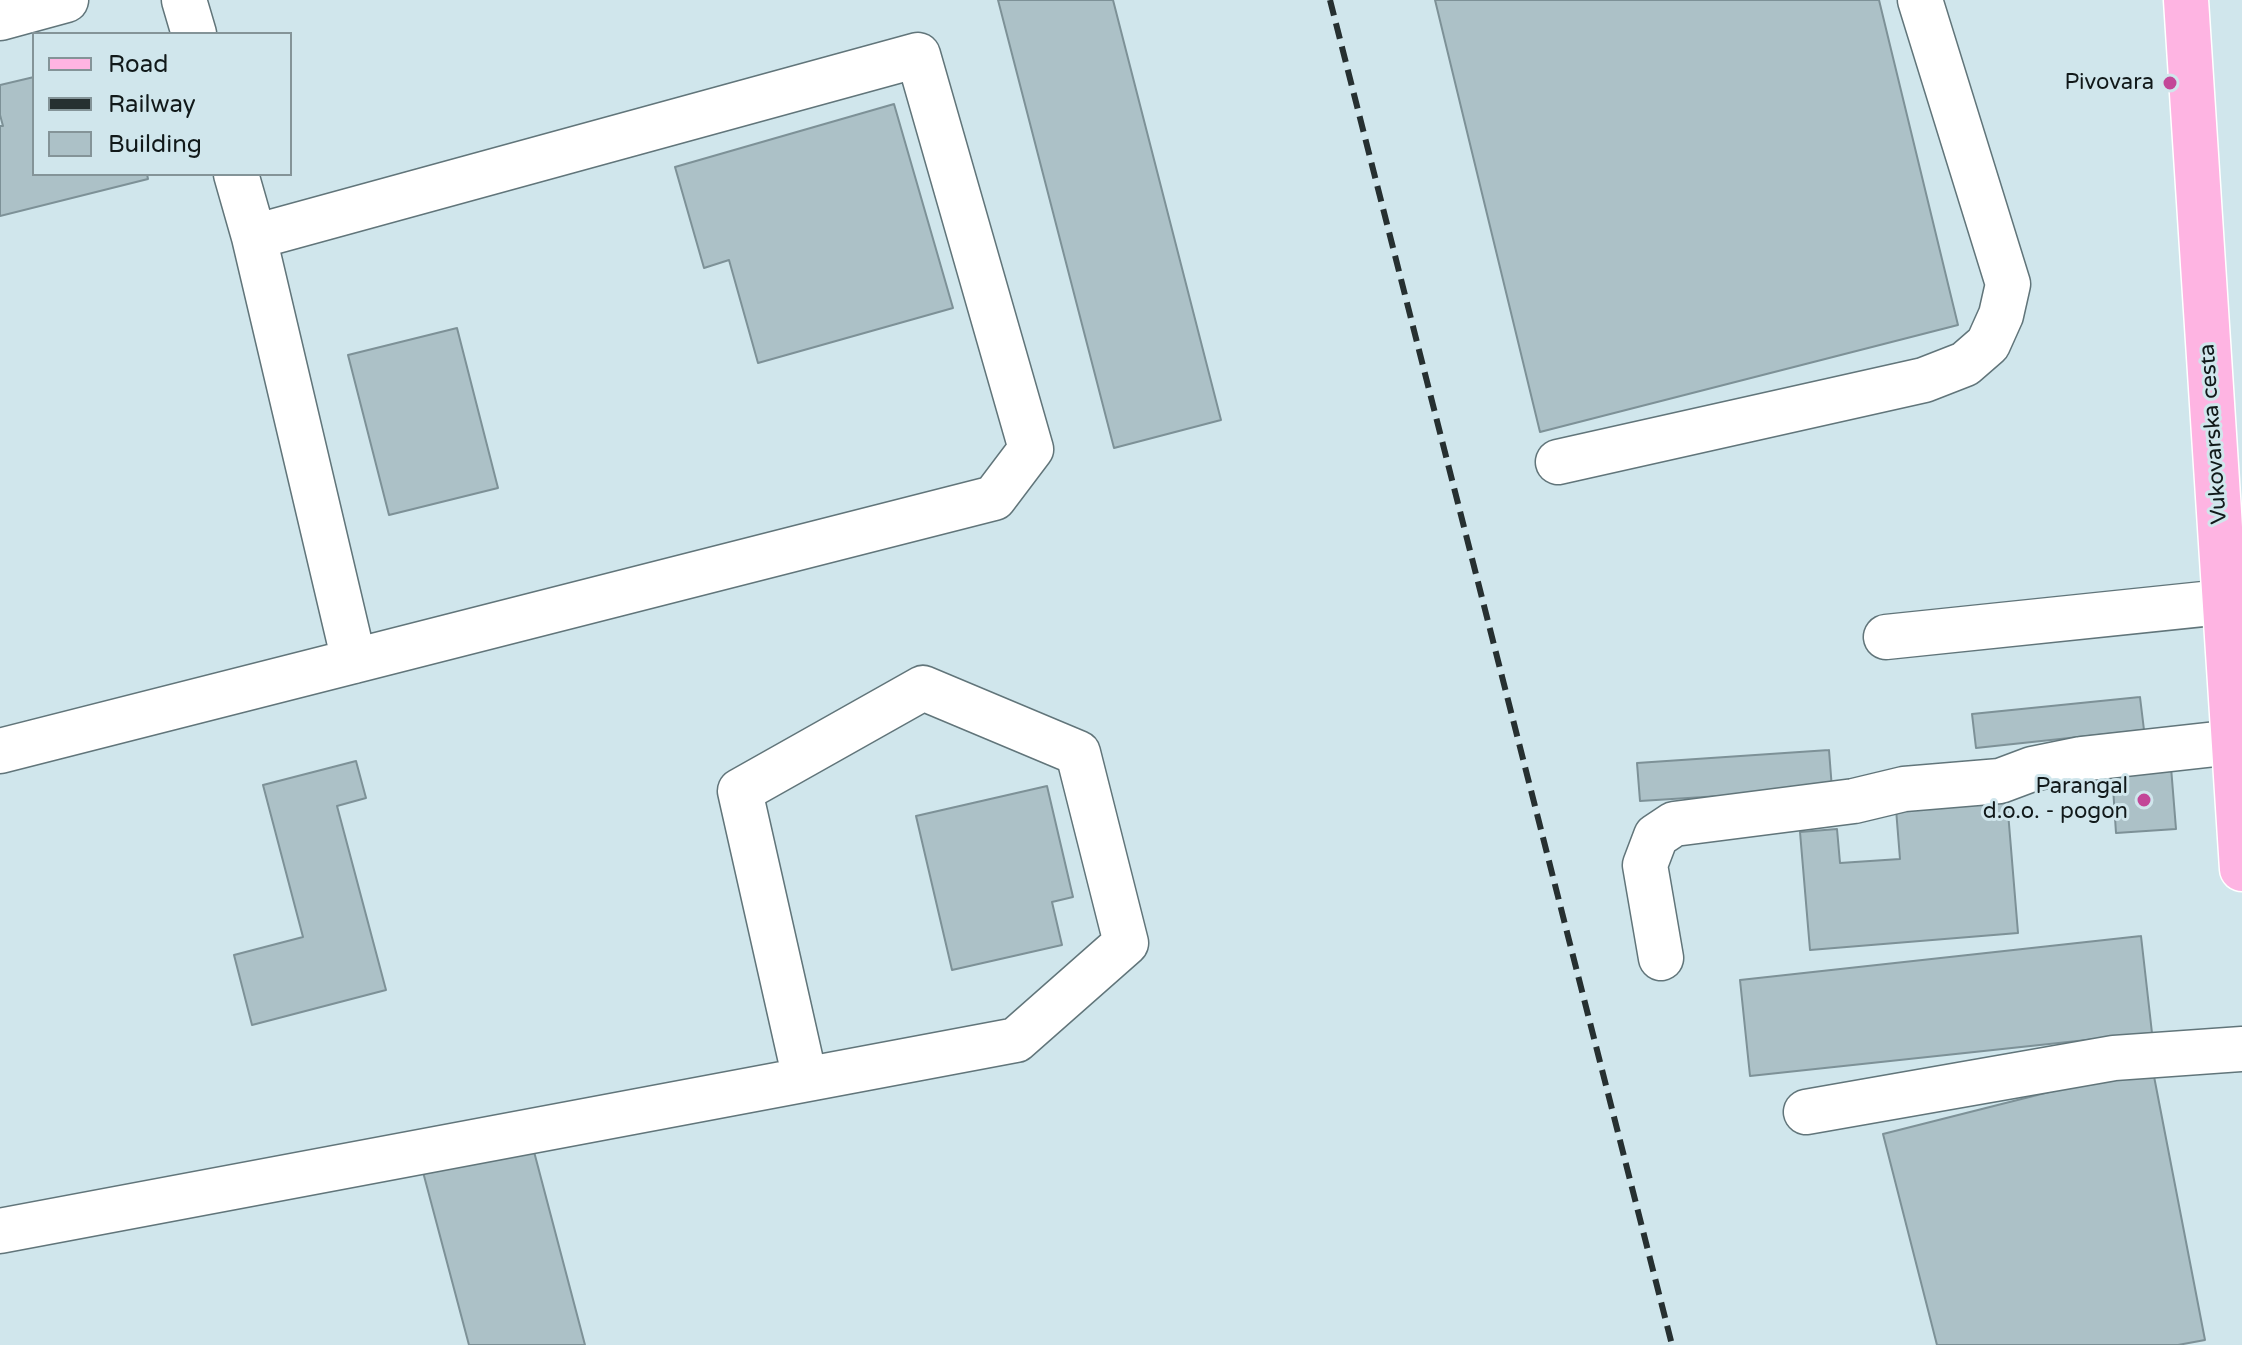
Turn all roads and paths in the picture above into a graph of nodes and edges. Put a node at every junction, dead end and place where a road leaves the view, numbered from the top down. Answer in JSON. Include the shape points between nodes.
{"nodes":[{"id":1,"x":66,"y":0,"type":"edge"},
{"id":2,"x":184,"y":0,"type":"edge"},
{"id":3,"x":1920,"y":0,"type":"edge"},
{"id":4,"x":2186,"y":0,"type":"edge"},
{"id":5,"x":0,"y":18,"type":"edge"},
{"id":6,"x":193,"y":32,"type":"edge"},
{"id":7,"x":237,"y":176,"type":"edge"},
{"id":8,"x":254,"y":237,"type":"junction"},
{"id":9,"x":1558,"y":462,"type":"dead end"},
{"id":10,"x":2233,"y":600,"type":"edge"},
{"id":11,"x":1886,"y":637,"type":"dead end"},
{"id":12,"x":354,"y":661,"type":"junction"},
{"id":13,"x":2234,"y":742,"type":"junction"},
{"id":14,"x":0,"y":751,"type":"edge"},
{"id":15,"x":2242,"y":869,"type":"edge"},
{"id":16,"x":1661,"y":958,"type":"dead end"},
{"id":17,"x":2242,"y":1049,"type":"edge"},
{"id":18,"x":805,"y":1079,"type":"junction"},
{"id":19,"x":1806,"y":1112,"type":"dead end"},
{"id":20,"x":0,"y":1231,"type":"edge"}],
"edges":[{"from":1,"to":5,"type":"lane"},
{"from":2,"to":6,"type":"lane"},
{"from":3,"to":9,"type":"lane","via":[[2008,284],[1988,344],[1965,364],[1924,380]]},
{"from":4,"to":10,"type":"main road","name":"Vukovarska cesta"},
{"from":7,"to":8,"type":"lane"},
{"from":8,"to":12,"type":"lane"},
{"from":8,"to":12,"type":"lane","via":[[918,55],[1031,449],[994,498]]},
{"from":10,"to":11,"type":"lane"},
{"from":10,"to":13,"type":"main road","name":"Vukovarska cesta"},
{"from":12,"to":14,"type":"lane"},
{"from":13,"to":15,"type":"main road","name":"Vukovarska cesta"},
{"from":13,"to":16,"type":"lane","via":[[2081,759],[2000,781],[1904,789],[1854,801],[1674,824],[1656,836],[1645,865]]},
{"from":17,"to":19,"type":"lane","via":[[2114,1058]]},
{"from":18,"to":18,"type":"lane","via":[[1016,1040],[1126,943],[1078,753],[923,688],[740,791]]},
{"from":18,"to":20,"type":"lane"}]}
